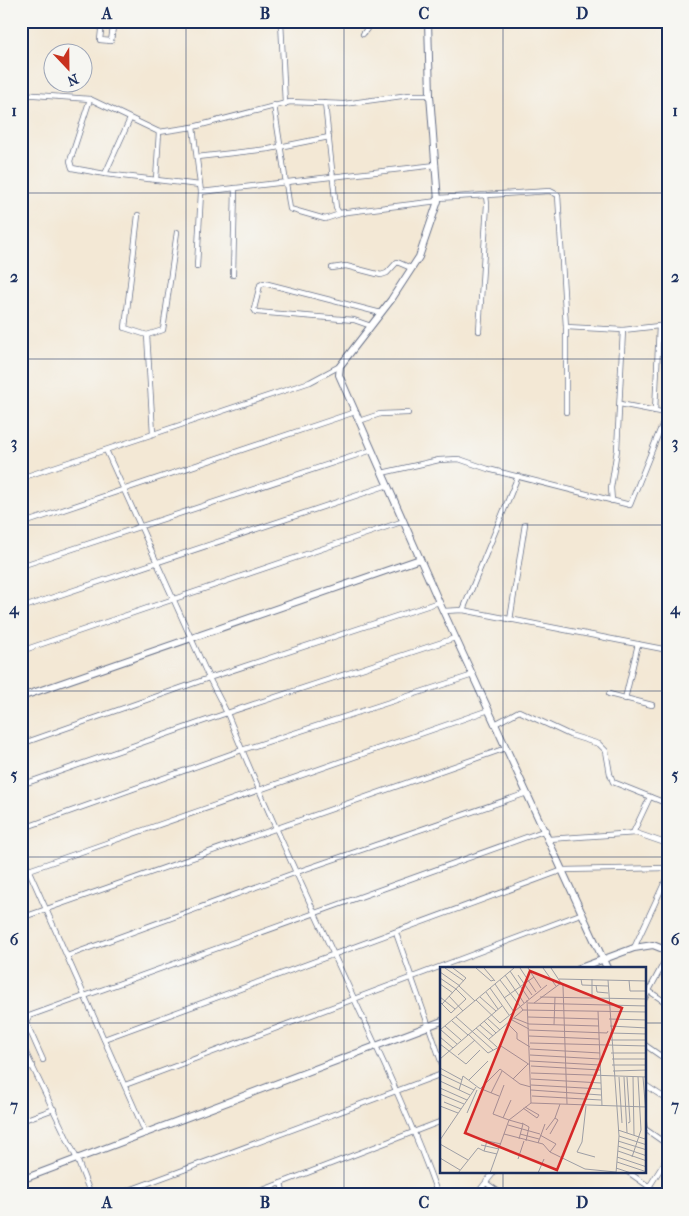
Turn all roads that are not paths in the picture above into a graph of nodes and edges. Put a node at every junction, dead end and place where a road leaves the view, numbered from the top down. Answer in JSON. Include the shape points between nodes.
{"nodes":[{"id":1,"x":102,"y":21,"type":"edge"},
{"id":2,"x":114,"y":21,"type":"edge"},
{"id":3,"x":281,"y":21,"type":"edge"},
{"id":4,"x":373,"y":21,"type":"edge"},
{"id":5,"x":428,"y":21,"type":"edge"},
{"id":6,"x":363,"y":34,"type":"dead end"},
{"id":7,"x":21,"y":94,"type":"edge"},
{"id":8,"x":430,"y":95,"type":"junction"},
{"id":9,"x":90,"y":99,"type":"junction"},
{"id":10,"x":325,"y":103,"type":"junction"},
{"id":11,"x":285,"y":104,"type":"junction"},
{"id":12,"x":274,"y":105,"type":"junction"},
{"id":13,"x":130,"y":119,"type":"junction"},
{"id":14,"x":193,"y":127,"type":"junction"},
{"id":15,"x":159,"y":132,"type":"junction"},
{"id":16,"x":329,"y":138,"type":"junction"},
{"id":17,"x":280,"y":146,"type":"junction"},
{"id":18,"x":197,"y":157,"type":"junction"},
{"id":19,"x":436,"y":165,"type":"junction"},
{"id":20,"x":105,"y":174,"type":"junction"},
{"id":21,"x":333,"y":176,"type":"junction"},
{"id":22,"x":156,"y":180,"type":"junction"},
{"id":23,"x":284,"y":183,"type":"junction"},
{"id":24,"x":200,"y":184,"type":"junction"},
{"id":25,"x":235,"y":188,"type":"junction"},
{"id":26,"x":201,"y":192,"type":"junction"},
{"id":27,"x":486,"y":196,"type":"junction"},
{"id":28,"x":438,"y":200,"type":"junction"},
{"id":29,"x":343,"y":214,"type":"junction"},
{"id":30,"x":138,"y":215,"type":"dead end"},
{"id":31,"x":177,"y":232,"type":"dead end"},
{"id":32,"x":197,"y":267,"type":"dead end"},
{"id":33,"x":332,"y":268,"type":"dead end"},
{"id":34,"x":412,"y":268,"type":"junction"},
{"id":35,"x":233,"y":275,"type":"dead end"},
{"id":36,"x":381,"y":313,"type":"junction"},
{"id":37,"x":371,"y":326,"type":"junction"},
{"id":38,"x":659,"y":326,"type":"junction"},
{"id":39,"x":668,"y":326,"type":"edge"},
{"id":40,"x":566,"y":327,"type":"junction"},
{"id":41,"x":624,"y":330,"type":"junction"},
{"id":42,"x":479,"y":331,"type":"dead end"},
{"id":43,"x":147,"y":334,"type":"junction"},
{"id":44,"x":340,"y":366,"type":"junction"},
{"id":45,"x":620,"y":404,"type":"junction"},
{"id":46,"x":655,"y":410,"type":"junction"},
{"id":47,"x":667,"y":411,"type":"edge"},
{"id":48,"x":354,"y":412,"type":"junction"},
{"id":49,"x":566,"y":412,"type":"dead end"},
{"id":50,"x":408,"y":413,"type":"dead end"},
{"id":51,"x":359,"y":421,"type":"junction"},
{"id":52,"x":153,"y":433,"type":"junction"},
{"id":53,"x":106,"y":450,"type":"junction"},
{"id":54,"x":372,"y":450,"type":"junction"},
{"id":55,"x":382,"y":473,"type":"junction"},
{"id":56,"x":518,"y":476,"type":"junction"},
{"id":57,"x":21,"y":478,"type":"edge"},
{"id":58,"x":388,"y":485,"type":"junction"},
{"id":59,"x":124,"y":488,"type":"junction"},
{"id":60,"x":612,"y":501,"type":"junction"},
{"id":61,"x":404,"y":521,"type":"junction"},
{"id":62,"x":21,"y":524,"type":"edge"},
{"id":63,"x":526,"y":524,"type":"dead end"},
{"id":64,"x":140,"y":526,"type":"junction"},
{"id":65,"x":420,"y":559,"type":"junction"},
{"id":66,"x":156,"y":562,"type":"junction"},
{"id":67,"x":21,"y":566,"type":"edge"},
{"id":68,"x":174,"y":599,"type":"junction"},
{"id":69,"x":439,"y":602,"type":"junction"},
{"id":70,"x":21,"y":608,"type":"edge"},
{"id":71,"x":463,"y":610,"type":"junction"},
{"id":72,"x":443,"y":611,"type":"junction"},
{"id":73,"x":510,"y":620,"type":"junction"},
{"id":74,"x":456,"y":638,"type":"junction"},
{"id":75,"x":192,"y":639,"type":"junction"},
{"id":76,"x":638,"y":644,"type":"junction"},
{"id":77,"x":668,"y":650,"type":"edge"},
{"id":78,"x":21,"y":651,"type":"edge"},
{"id":79,"x":473,"y":675,"type":"junction"},
{"id":80,"x":209,"y":678,"type":"junction"},
{"id":81,"x":608,"y":694,"type":"dead end"},
{"id":82,"x":21,"y":697,"type":"edge"},
{"id":83,"x":625,"y":698,"type":"junction"},
{"id":84,"x":652,"y":705,"type":"dead end"},
{"id":85,"x":489,"y":710,"type":"junction"},
{"id":86,"x":227,"y":713,"type":"junction"},
{"id":87,"x":495,"y":724,"type":"junction"},
{"id":88,"x":21,"y":744,"type":"edge"},
{"id":89,"x":506,"y":748,"type":"junction"},
{"id":90,"x":242,"y":750,"type":"junction"},
{"id":91,"x":21,"y":785,"type":"edge"},
{"id":92,"x":259,"y":788,"type":"junction"},
{"id":93,"x":527,"y":793,"type":"junction"},
{"id":94,"x":650,"y":797,"type":"junction"},
{"id":95,"x":668,"y":804,"type":"edge"},
{"id":96,"x":276,"y":828,"type":"junction"},
{"id":97,"x":21,"y":829,"type":"edge"},
{"id":98,"x":546,"y":830,"type":"junction"},
{"id":99,"x":633,"y":833,"type":"junction"},
{"id":100,"x":548,"y":838,"type":"junction"},
{"id":101,"x":668,"y":844,"type":"edge"},
{"id":102,"x":21,"y":853,"type":"edge"},
{"id":103,"x":668,"y":868,"type":"edge"},
{"id":104,"x":28,"y":870,"type":"junction"},
{"id":105,"x":563,"y":870,"type":"junction"},
{"id":106,"x":296,"y":872,"type":"junction"},
{"id":107,"x":668,"y":875,"type":"edge"},
{"id":108,"x":46,"y":909,"type":"junction"},
{"id":109,"x":583,"y":912,"type":"junction"},
{"id":110,"x":316,"y":914,"type":"junction"},
{"id":111,"x":21,"y":918,"type":"edge"},
{"id":112,"x":396,"y":933,"type":"junction"},
{"id":113,"x":634,"y":948,"type":"junction"},
{"id":114,"x":668,"y":951,"type":"edge"},
{"id":115,"x":668,"y":955,"type":"edge"},
{"id":116,"x":67,"y":956,"type":"junction"},
{"id":117,"x":334,"y":956,"type":"junction"},
{"id":118,"x":604,"y":960,"type":"junction"},
{"id":119,"x":583,"y":967,"type":"edge"},
{"id":120,"x":607,"y":967,"type":"edge"},
{"id":121,"x":412,"y":977,"type":"junction"},
{"id":122,"x":649,"y":991,"type":"junction"},
{"id":123,"x":646,"y":996,"type":"edge"},
{"id":124,"x":85,"y":997,"type":"junction"},
{"id":125,"x":355,"y":997,"type":"junction"},
{"id":126,"x":668,"y":1004,"type":"edge"},
{"id":127,"x":440,"y":1022,"type":"edge"},
{"id":128,"x":429,"y":1026,"type":"junction"},
{"id":129,"x":104,"y":1040,"type":"junction"},
{"id":130,"x":21,"y":1043,"type":"edge"},
{"id":131,"x":376,"y":1045,"type":"junction"},
{"id":132,"x":646,"y":1047,"type":"edge"},
{"id":133,"x":440,"y":1058,"type":"edge"},
{"id":134,"x":43,"y":1060,"type":"dead end"},
{"id":135,"x":668,"y":1061,"type":"edge"},
{"id":136,"x":33,"y":1066,"type":"junction"},
{"id":137,"x":21,"y":1070,"type":"edge"},
{"id":138,"x":440,"y":1075,"type":"edge"},
{"id":139,"x":125,"y":1085,"type":"junction"},
{"id":140,"x":646,"y":1086,"type":"edge"},
{"id":141,"x":395,"y":1090,"type":"junction"},
{"id":142,"x":668,"y":1100,"type":"edge"},
{"id":143,"x":54,"y":1109,"type":"junction"},
{"id":144,"x":21,"y":1121,"type":"edge"},
{"id":145,"x":440,"y":1122,"type":"edge"},
{"id":146,"x":646,"y":1130,"type":"edge"},
{"id":147,"x":414,"y":1132,"type":"junction"},
{"id":148,"x":146,"y":1134,"type":"junction"},
{"id":149,"x":668,"y":1145,"type":"edge"},
{"id":150,"x":668,"y":1157,"type":"edge"},
{"id":151,"x":77,"y":1159,"type":"junction"},
{"id":152,"x":493,"y":1174,"type":"edge"},
{"id":153,"x":631,"y":1174,"type":"edge"},
{"id":154,"x":21,"y":1180,"type":"edge"},
{"id":155,"x":281,"y":1183,"type":"junction"},
{"id":156,"x":486,"y":1183,"type":"junction"},
{"id":157,"x":649,"y":1187,"type":"junction"},
{"id":158,"x":91,"y":1195,"type":"edge"},
{"id":159,"x":116,"y":1195,"type":"edge"},
{"id":160,"x":250,"y":1195,"type":"edge"},
{"id":161,"x":284,"y":1195,"type":"edge"},
{"id":162,"x":438,"y":1195,"type":"edge"},
{"id":163,"x":476,"y":1195,"type":"edge"},
{"id":164,"x":503,"y":1195,"type":"edge"},
{"id":165,"x":661,"y":1195,"type":"edge"}],
"edges":[{"from":1,"to":2,"type":"street","via":[[100,40],[111,41]]},
{"from":3,"to":11,"type":"street"},
{"from":4,"to":6,"type":"street"},
{"from":5,"to":8,"type":"street"},
{"from":7,"to":9,"type":"street"},
{"from":8,"to":10,"type":"street"},
{"from":8,"to":19,"type":"street"},
{"from":9,"to":13,"type":"street"},
{"from":9,"to":20,"type":"street","via":[[70,165],[75,170]]},
{"from":10,"to":11,"type":"street"},
{"from":10,"to":16,"type":"street"},
{"from":11,"to":12,"type":"street"},
{"from":12,"to":14,"type":"street"},
{"from":12,"to":17,"type":"street"},
{"from":13,"to":15,"type":"street"},
{"from":13,"to":20,"type":"street"},
{"from":14,"to":15,"type":"street"},
{"from":14,"to":18,"type":"street"},
{"from":15,"to":22,"type":"street"},
{"from":16,"to":17,"type":"street"},
{"from":16,"to":21,"type":"street"},
{"from":17,"to":18,"type":"street"},
{"from":17,"to":23,"type":"street"},
{"from":18,"to":24,"type":"street"},
{"from":19,"to":21,"type":"street"},
{"from":19,"to":28,"type":"street"},
{"from":20,"to":22,"type":"street"},
{"from":21,"to":23,"type":"street"},
{"from":21,"to":29,"type":"street","via":[[336,208]]},
{"from":22,"to":24,"type":"street"},
{"from":23,"to":25,"type":"street"},
{"from":23,"to":29,"type":"street","via":[[291,210],[325,218]]},
{"from":24,"to":26,"type":"street"},
{"from":25,"to":26,"type":"street"},
{"from":25,"to":35,"type":"street"},
{"from":26,"to":32,"type":"street"},
{"from":27,"to":28,"type":"street"},
{"from":27,"to":40,"type":"street","via":[[550,191],[558,195]]},
{"from":27,"to":42,"type":"street"},
{"from":28,"to":29,"type":"street"},
{"from":28,"to":34,"type":"street","via":[[419,257]]},
{"from":30,"to":43,"type":"street","via":[[125,328]]},
{"from":31,"to":43,"type":"street","via":[[164,330]]},
{"from":33,"to":34,"type":"street","via":[[346,266],[381,275],[387,274],[397,262]]},
{"from":34,"to":36,"type":"street"},
{"from":36,"to":37,"type":"street"},
{"from":36,"to":37,"type":"street","via":[[264,283],[260,285],[256,312],[354,320]]},
{"from":37,"to":44,"type":"street"},
{"from":38,"to":39,"type":"street"},
{"from":38,"to":41,"type":"street"},
{"from":38,"to":46,"type":"street"},
{"from":40,"to":41,"type":"street"},
{"from":40,"to":49,"type":"street"},
{"from":41,"to":45,"type":"street"},
{"from":43,"to":52,"type":"street"},
{"from":44,"to":48,"type":"street","via":[[340,380]]},
{"from":44,"to":52,"type":"street","via":[[310,382]]},
{"from":45,"to":46,"type":"street"},
{"from":45,"to":60,"type":"street"},
{"from":46,"to":47,"type":"street"},
{"from":47,"to":60,"type":"street","via":[[630,505]]},
{"from":48,"to":51,"type":"street"},
{"from":48,"to":59,"type":"street"},
{"from":50,"to":51,"type":"street","via":[[380,414]]},
{"from":51,"to":54,"type":"street"},
{"from":52,"to":53,"type":"street"},
{"from":53,"to":57,"type":"street"},
{"from":53,"to":59,"type":"street"},
{"from":54,"to":55,"type":"street"},
{"from":54,"to":64,"type":"street"},
{"from":55,"to":56,"type":"street","via":[[431,461],[455,459]]},
{"from":55,"to":58,"type":"street"},
{"from":56,"to":60,"type":"street"},
{"from":56,"to":71,"type":"street"},
{"from":58,"to":61,"type":"street"},
{"from":58,"to":66,"type":"street"},
{"from":59,"to":62,"type":"street"},
{"from":59,"to":64,"type":"street"},
{"from":61,"to":65,"type":"street"},
{"from":61,"to":68,"type":"street"},
{"from":63,"to":73,"type":"street"},
{"from":64,"to":66,"type":"street"},
{"from":64,"to":67,"type":"street"},
{"from":65,"to":69,"type":"street"},
{"from":65,"to":75,"type":"street"},
{"from":66,"to":68,"type":"street"},
{"from":66,"to":70,"type":"street"},
{"from":68,"to":75,"type":"street"},
{"from":68,"to":78,"type":"street"},
{"from":69,"to":72,"type":"street"},
{"from":69,"to":80,"type":"street"},
{"from":71,"to":72,"type":"street"},
{"from":71,"to":73,"type":"street"},
{"from":72,"to":74,"type":"street"},
{"from":73,"to":76,"type":"street"},
{"from":74,"to":79,"type":"street"},
{"from":74,"to":86,"type":"street"},
{"from":75,"to":80,"type":"street"},
{"from":75,"to":82,"type":"street"},
{"from":76,"to":77,"type":"street"},
{"from":76,"to":83,"type":"street"},
{"from":79,"to":85,"type":"street"},
{"from":79,"to":90,"type":"street"},
{"from":80,"to":86,"type":"street"},
{"from":80,"to":88,"type":"street"},
{"from":81,"to":83,"type":"street"},
{"from":83,"to":84,"type":"street"},
{"from":85,"to":87,"type":"street"},
{"from":85,"to":92,"type":"street"},
{"from":86,"to":90,"type":"street"},
{"from":86,"to":91,"type":"street"},
{"from":87,"to":89,"type":"street"},
{"from":87,"to":94,"type":"street","via":[[519,711],[570,735],[599,744],[606,751],[613,782]]},
{"from":89,"to":93,"type":"street"},
{"from":89,"to":96,"type":"street"},
{"from":90,"to":92,"type":"street"},
{"from":90,"to":97,"type":"street"},
{"from":92,"to":96,"type":"street"},
{"from":92,"to":104,"type":"street"},
{"from":93,"to":98,"type":"street"},
{"from":93,"to":106,"type":"street"},
{"from":94,"to":95,"type":"street"},
{"from":94,"to":99,"type":"street"},
{"from":96,"to":106,"type":"street"},
{"from":96,"to":108,"type":"street"},
{"from":98,"to":100,"type":"street"},
{"from":98,"to":110,"type":"street"},
{"from":99,"to":100,"type":"street"},
{"from":99,"to":101,"type":"street"},
{"from":100,"to":105,"type":"street"},
{"from":102,"to":104,"type":"street"},
{"from":103,"to":105,"type":"street"},
{"from":104,"to":108,"type":"street"},
{"from":105,"to":109,"type":"street"},
{"from":105,"to":112,"type":"street"},
{"from":106,"to":110,"type":"street"},
{"from":106,"to":116,"type":"street"},
{"from":107,"to":113,"type":"street"},
{"from":108,"to":111,"type":"street"},
{"from":108,"to":116,"type":"street"},
{"from":109,"to":118,"type":"street"},
{"from":109,"to":121,"type":"street"},
{"from":110,"to":117,"type":"street"},
{"from":110,"to":124,"type":"street"},
{"from":112,"to":117,"type":"street"},
{"from":112,"to":121,"type":"street"},
{"from":113,"to":114,"type":"street","via":[[653,945]]},
{"from":113,"to":118,"type":"street"},
{"from":115,"to":122,"type":"street"},
{"from":116,"to":124,"type":"street"},
{"from":117,"to":125,"type":"street"},
{"from":117,"to":129,"type":"street"},
{"from":118,"to":119,"type":"street"},
{"from":118,"to":120,"type":"street"},
{"from":121,"to":125,"type":"street"},
{"from":121,"to":128,"type":"street"},
{"from":122,"to":123,"type":"street"},
{"from":122,"to":126,"type":"street"},
{"from":124,"to":129,"type":"street"},
{"from":124,"to":134,"type":"street","via":[[27,1017],[26,1022]]},
{"from":125,"to":131,"type":"street"},
{"from":125,"to":139,"type":"street"},
{"from":127,"to":128,"type":"street"},
{"from":128,"to":131,"type":"street"},
{"from":128,"to":133,"type":"street"},
{"from":129,"to":139,"type":"street"},
{"from":130,"to":136,"type":"street"},
{"from":131,"to":141,"type":"street"},
{"from":131,"to":148,"type":"street"},
{"from":132,"to":135,"type":"street"},
{"from":136,"to":137,"type":"street"},
{"from":136,"to":143,"type":"street"},
{"from":138,"to":141,"type":"street"},
{"from":139,"to":148,"type":"street"},
{"from":140,"to":142,"type":"street"},
{"from":141,"to":147,"type":"street"},
{"from":141,"to":159,"type":"street"},
{"from":143,"to":144,"type":"street"},
{"from":143,"to":151,"type":"street"},
{"from":145,"to":147,"type":"street"},
{"from":146,"to":149,"type":"street"},
{"from":147,"to":155,"type":"street"},
{"from":147,"to":162,"type":"street"},
{"from":148,"to":151,"type":"street"},
{"from":150,"to":157,"type":"street"},
{"from":151,"to":154,"type":"street"},
{"from":151,"to":158,"type":"street"},
{"from":152,"to":156,"type":"street"},
{"from":153,"to":157,"type":"street"},
{"from":155,"to":160,"type":"street"},
{"from":155,"to":161,"type":"street"},
{"from":156,"to":163,"type":"street"},
{"from":156,"to":164,"type":"street"},
{"from":157,"to":165,"type":"street"}]}
